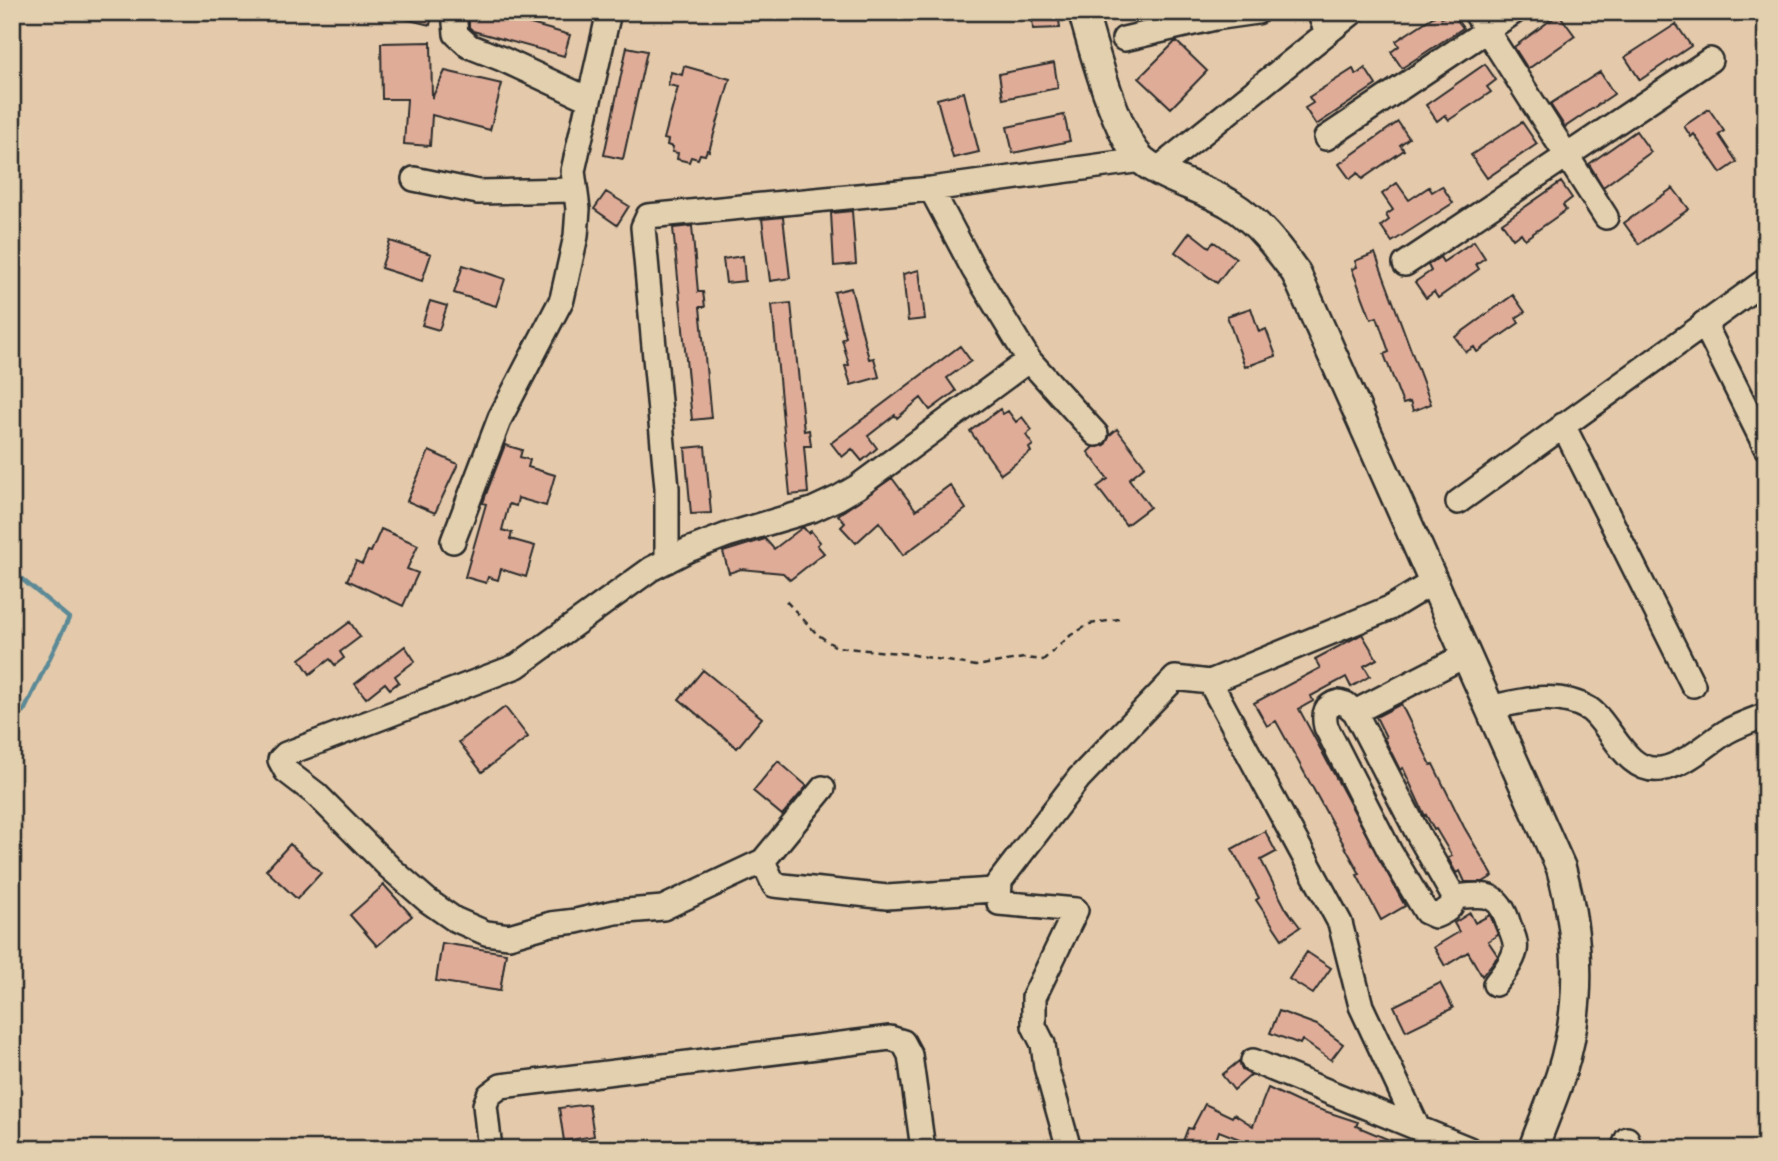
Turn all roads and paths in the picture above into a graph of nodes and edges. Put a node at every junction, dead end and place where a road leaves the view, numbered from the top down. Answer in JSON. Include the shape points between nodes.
{"nodes":[{"id":1,"x":454,"y":12,"type":"edge"},
{"id":2,"x":609,"y":12,"type":"edge"},
{"id":3,"x":1083,"y":12,"type":"edge"},
{"id":4,"x":1257,"y":12,"type":"edge"},
{"id":5,"x":1353,"y":12,"type":"edge"},
{"id":6,"x":1514,"y":12,"type":"edge"},
{"id":7,"x":1215,"y":15,"type":"edge"},
{"id":8,"x":1480,"y":21,"type":"edge"},
{"id":9,"x":1323,"y":23,"type":"edge"},
{"id":10,"x":1124,"y":39,"type":"dead end"},
{"id":11,"x":1710,"y":60,"type":"dead end"},
{"id":12,"x":588,"y":99,"type":"junction"},
{"id":13,"x":1326,"y":138,"type":"dead end"},
{"id":14,"x":1567,"y":156,"type":"junction"},
{"id":15,"x":1150,"y":164,"type":"junction"},
{"id":16,"x":414,"y":179,"type":"dead end"},
{"id":17,"x":932,"y":189,"type":"junction"},
{"id":18,"x":574,"y":190,"type":"junction"},
{"id":19,"x":1606,"y":217,"type":"dead end"},
{"id":20,"x":1405,"y":264,"type":"dead end"},
{"id":21,"x":1766,"y":280,"type":"edge"},
{"id":22,"x":1704,"y":323,"type":"junction"},
{"id":23,"x":1029,"y":360,"type":"junction"},
{"id":24,"x":1563,"y":425,"type":"junction"},
{"id":25,"x":1096,"y":434,"type":"dead end"},
{"id":26,"x":1766,"y":448,"type":"edge"},
{"id":27,"x":1458,"y":502,"type":"dead end"},
{"id":28,"x":453,"y":541,"type":"dead end"},
{"id":29,"x":667,"y":561,"type":"junction"},
{"id":30,"x":1433,"y":582,"type":"junction"},
{"id":31,"x":786,"y":601,"type":"dead end"},
{"id":32,"x":1119,"y":619,"type":"dead end"},
{"id":33,"x":1466,"y":656,"type":"junction"},
{"id":34,"x":1210,"y":682,"type":"junction"},
{"id":35,"x":1693,"y":685,"type":"dead end"},
{"id":36,"x":1489,"y":708,"type":"junction"},
{"id":37,"x":1355,"y":712,"type":"junction"},
{"id":38,"x":1766,"y":715,"type":"edge"},
{"id":39,"x":823,"y":788,"type":"dead end"},
{"id":40,"x":763,"y":860,"type":"junction"},
{"id":41,"x":1000,"y":882,"type":"junction"},
{"id":42,"x":1454,"y":897,"type":"junction"},
{"id":43,"x":1495,"y":984,"type":"dead end"},
{"id":44,"x":1253,"y":1061,"type":"dead end"},
{"id":45,"x":1418,"y":1128,"type":"junction"},
{"id":46,"x":490,"y":1149,"type":"edge"},
{"id":47,"x":923,"y":1149,"type":"edge"},
{"id":48,"x":1069,"y":1149,"type":"edge"},
{"id":49,"x":1469,"y":1149,"type":"edge"},
{"id":50,"x":1533,"y":1149,"type":"edge"}],
"edges":[{"from":1,"to":12,"type":"street","via":[[456,34],[468,46]]},
{"from":2,"to":12,"type":"street"},
{"from":3,"to":15,"type":"main road","via":[[1122,128]]},
{"from":4,"to":7,"type":"street"},
{"from":5,"to":9,"type":"street"},
{"from":6,"to":8,"type":"street"},
{"from":7,"to":10,"type":"street"},
{"from":8,"to":13,"type":"street"},
{"from":8,"to":14,"type":"street"},
{"from":9,"to":15,"type":"street"},
{"from":11,"to":14,"type":"street"},
{"from":12,"to":18,"type":"street","via":[[573,171]]},
{"from":14,"to":19,"type":"street"},
{"from":14,"to":20,"type":"street"},
{"from":15,"to":17,"type":"street"},
{"from":15,"to":30,"type":"main road","via":[[1251,219],[1296,273]]},
{"from":16,"to":18,"type":"street","via":[[478,192]]},
{"from":17,"to":23,"type":"street"},
{"from":17,"to":29,"type":"street","via":[[648,216],[643,227],[667,488]]},
{"from":18,"to":28,"type":"street","via":[[576,236],[562,299],[500,418]]},
{"from":21,"to":22,"type":"street"},
{"from":22,"to":24,"type":"street"},
{"from":22,"to":26,"type":"street"},
{"from":23,"to":25,"type":"street"},
{"from":23,"to":29,"type":"street","via":[[838,498],[727,535]]},
{"from":24,"to":27,"type":"street"},
{"from":24,"to":35,"type":"street"},
{"from":29,"to":40,"type":"street","via":[[517,666],[280,760],[286,771],[428,901],[486,933],[509,936],[615,912],[663,908]]},
{"from":30,"to":33,"type":"main road"},
{"from":30,"to":34,"type":"street","via":[[1390,608]]},
{"from":31,"to":32,"type":"path","via":[[836,647],[976,666],[1024,658],[1043,660],[1090,624]]},
{"from":33,"to":36,"type":"main road"},
{"from":33,"to":37,"type":"street"},
{"from":34,"to":41,"type":"street","via":[[1175,678],[1079,778]]},
{"from":34,"to":45,"type":"street","via":[[1339,923],[1361,1006]]},
{"from":36,"to":38,"type":"street","via":[[1539,698],[1560,699],[1588,709],[1634,760],[1659,769]]},
{"from":36,"to":50,"type":"main road","via":[[1561,868],[1576,933],[1576,988],[1569,1040]]},
{"from":37,"to":42,"type":"street"},
{"from":37,"to":42,"type":"street","via":[[1346,704],[1335,703],[1328,707],[1324,719],[1390,852],[1426,912],[1435,916],[1446,912]]},
{"from":39,"to":40,"type":"street"},
{"from":40,"to":41,"type":"street","via":[[774,885],[887,897],[993,890]]},
{"from":41,"to":48,"type":"street","via":[[999,903],[1076,910],[1034,997],[1034,1026],[1043,1044]]},
{"from":42,"to":43,"type":"street","via":[[1483,896],[1504,906],[1515,953]]},
{"from":44,"to":45,"type":"street"},
{"from":45,"to":49,"type":"street"},
{"from":46,"to":47,"type":"street","via":[[485,1105],[501,1086],[890,1038],[903,1042],[911,1055]]}]}
